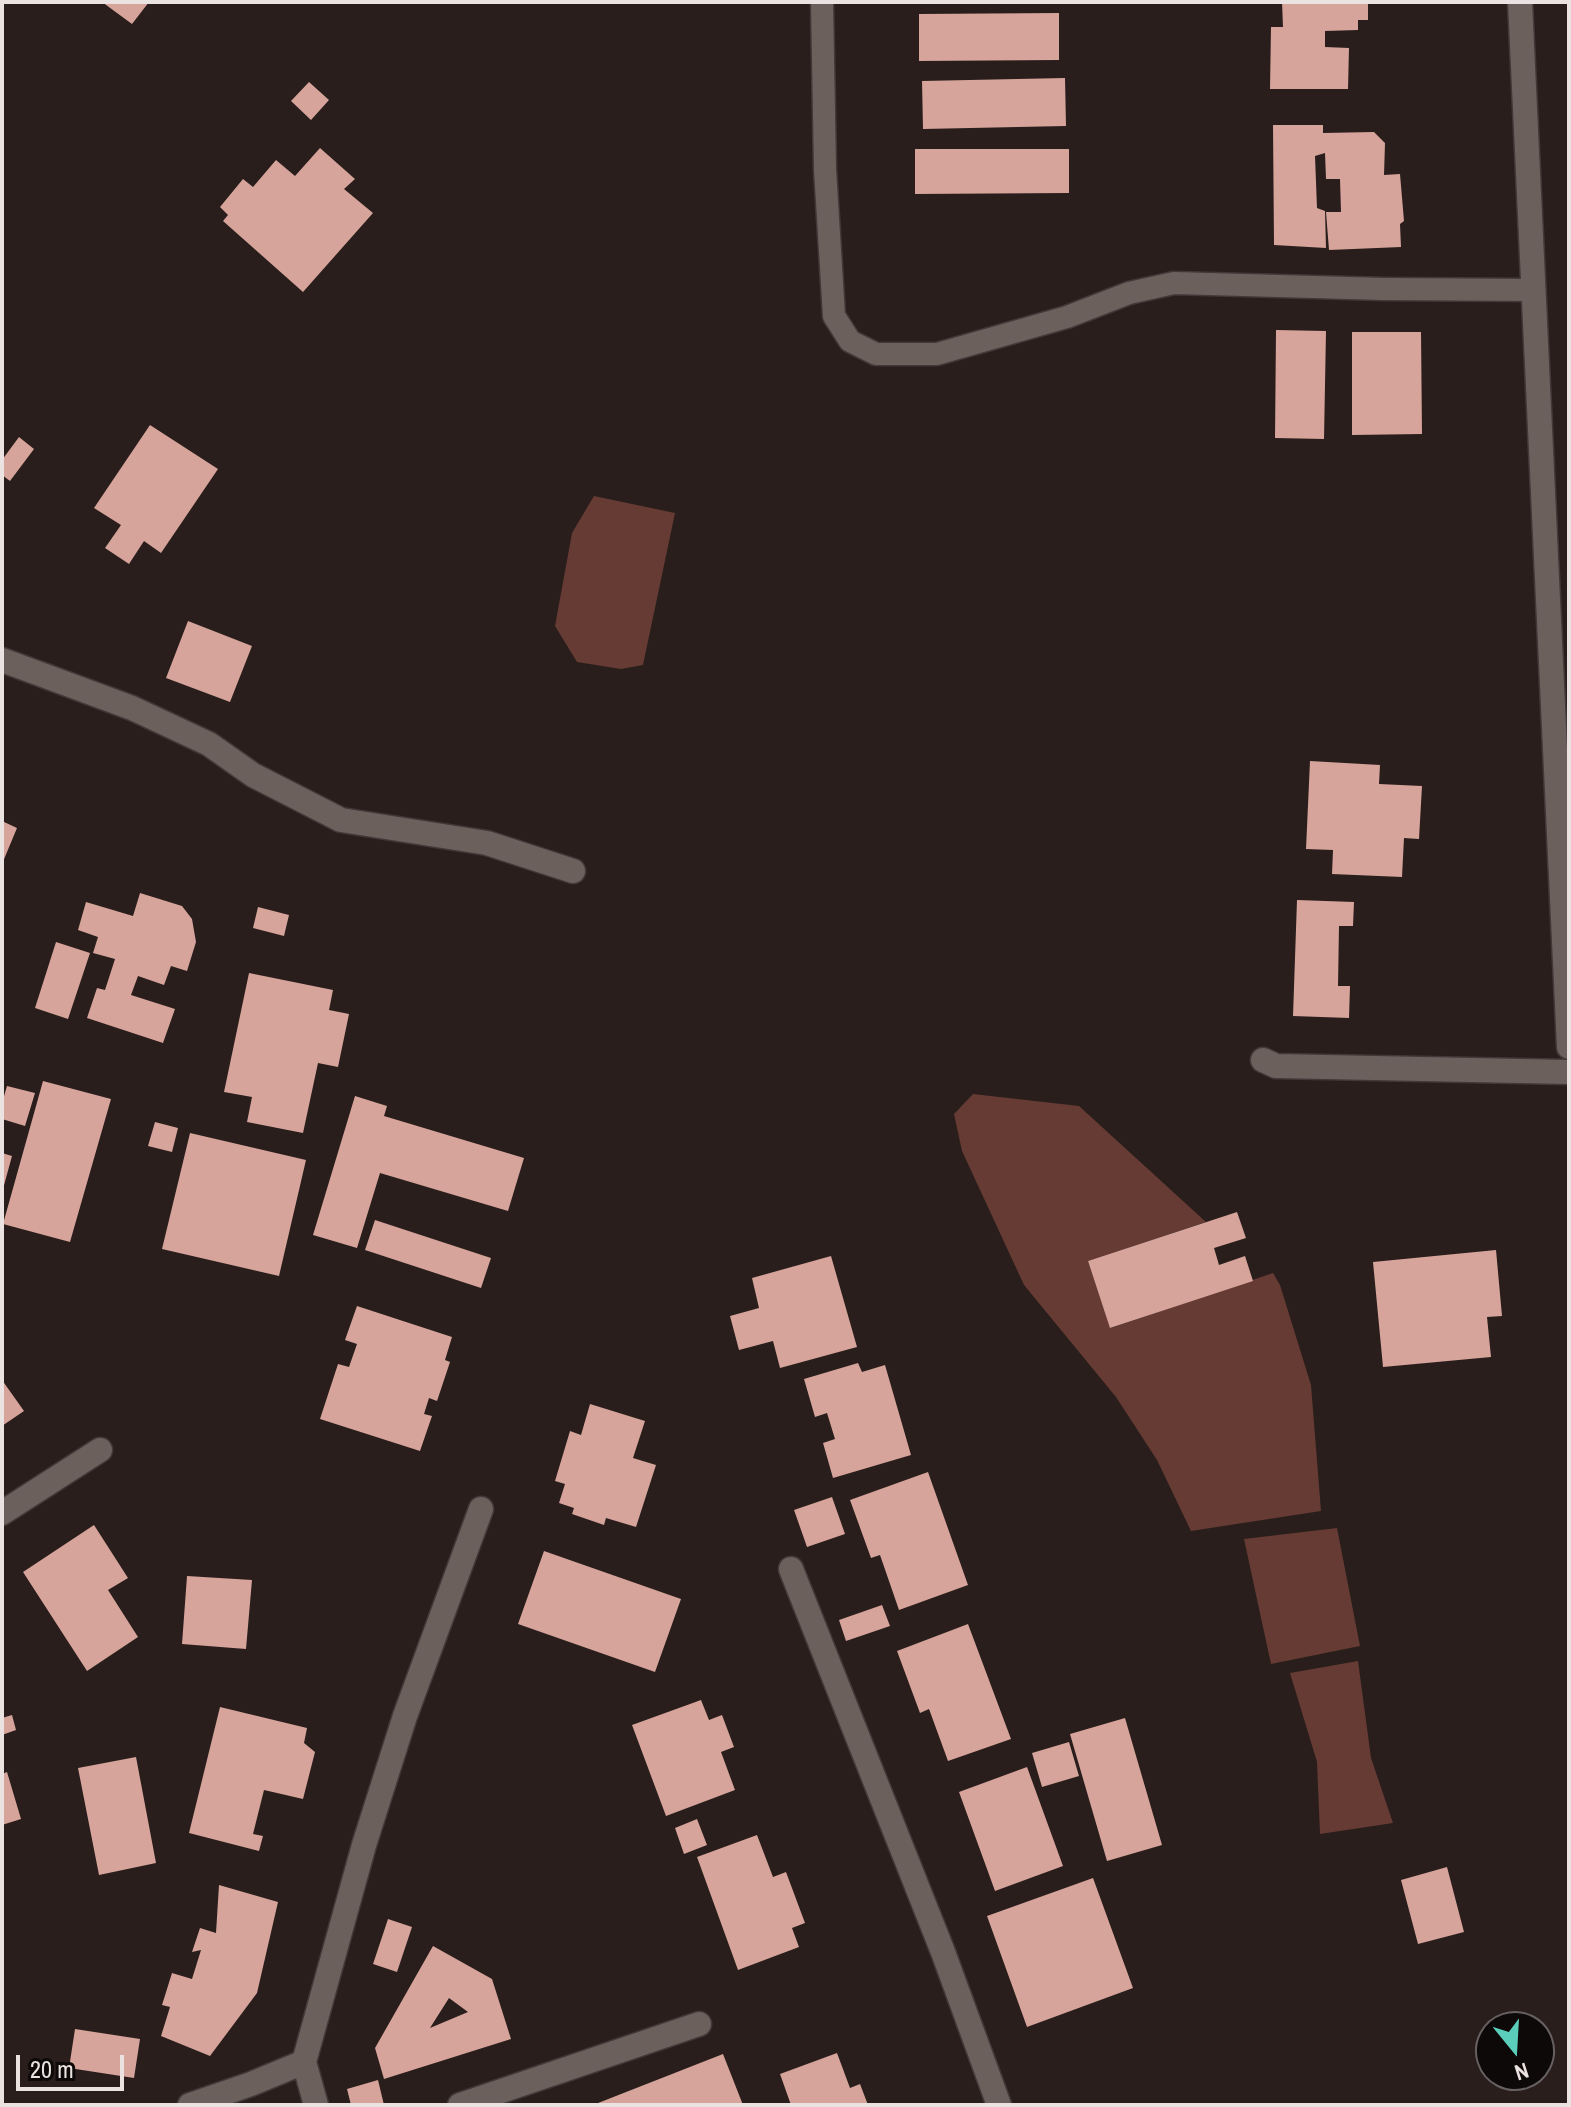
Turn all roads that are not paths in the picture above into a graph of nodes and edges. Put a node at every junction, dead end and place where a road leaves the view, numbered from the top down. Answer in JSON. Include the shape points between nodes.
{"nodes":[{"id":1,"x":822,"y":2,"type":"edge"},
{"id":2,"x":1520,"y":2,"type":"edge"},
{"id":3,"x":1534,"y":290,"type":"junction"},
{"id":4,"x":2,"y":660,"type":"edge"},
{"id":5,"x":573,"y":871,"type":"dead end"},
{"id":6,"x":1569,"y":1047,"type":"edge"},
{"id":7,"x":1263,"y":1060,"type":"dead end"},
{"id":8,"x":1569,"y":1072,"type":"edge"},
{"id":9,"x":100,"y":1450,"type":"dead end"},
{"id":10,"x":481,"y":1509,"type":"dead end"},
{"id":11,"x":2,"y":1513,"type":"edge"},
{"id":12,"x":791,"y":1569,"type":"dead end"},
{"id":13,"x":699,"y":2024,"type":"dead end"},
{"id":14,"x":304,"y":2062,"type":"junction"},
{"id":15,"x":190,"y":2105,"type":"edge"},
{"id":16,"x":316,"y":2105,"type":"edge"},
{"id":17,"x":460,"y":2105,"type":"edge"},
{"id":18,"x":999,"y":2105,"type":"edge"}],
"edges":[{"from":1,"to":3,"type":"lane","via":[[834,316],[850,341],[876,354],[937,354],[1174,283]]},
{"from":2,"to":3,"type":"street"},
{"from":3,"to":6,"type":"street"},
{"from":4,"to":5,"type":"street","via":[[132,708],[209,744],[253,775],[341,820],[487,843]]},
{"from":7,"to":8,"type":"street","via":[[1276,1066]]},
{"from":9,"to":11,"type":"street"},
{"from":10,"to":14,"type":"street","via":[[395,1745]]},
{"from":12,"to":18,"type":"street"},
{"from":13,"to":17,"type":"street"},
{"from":14,"to":15,"type":"street"},
{"from":14,"to":16,"type":"street"}]}
